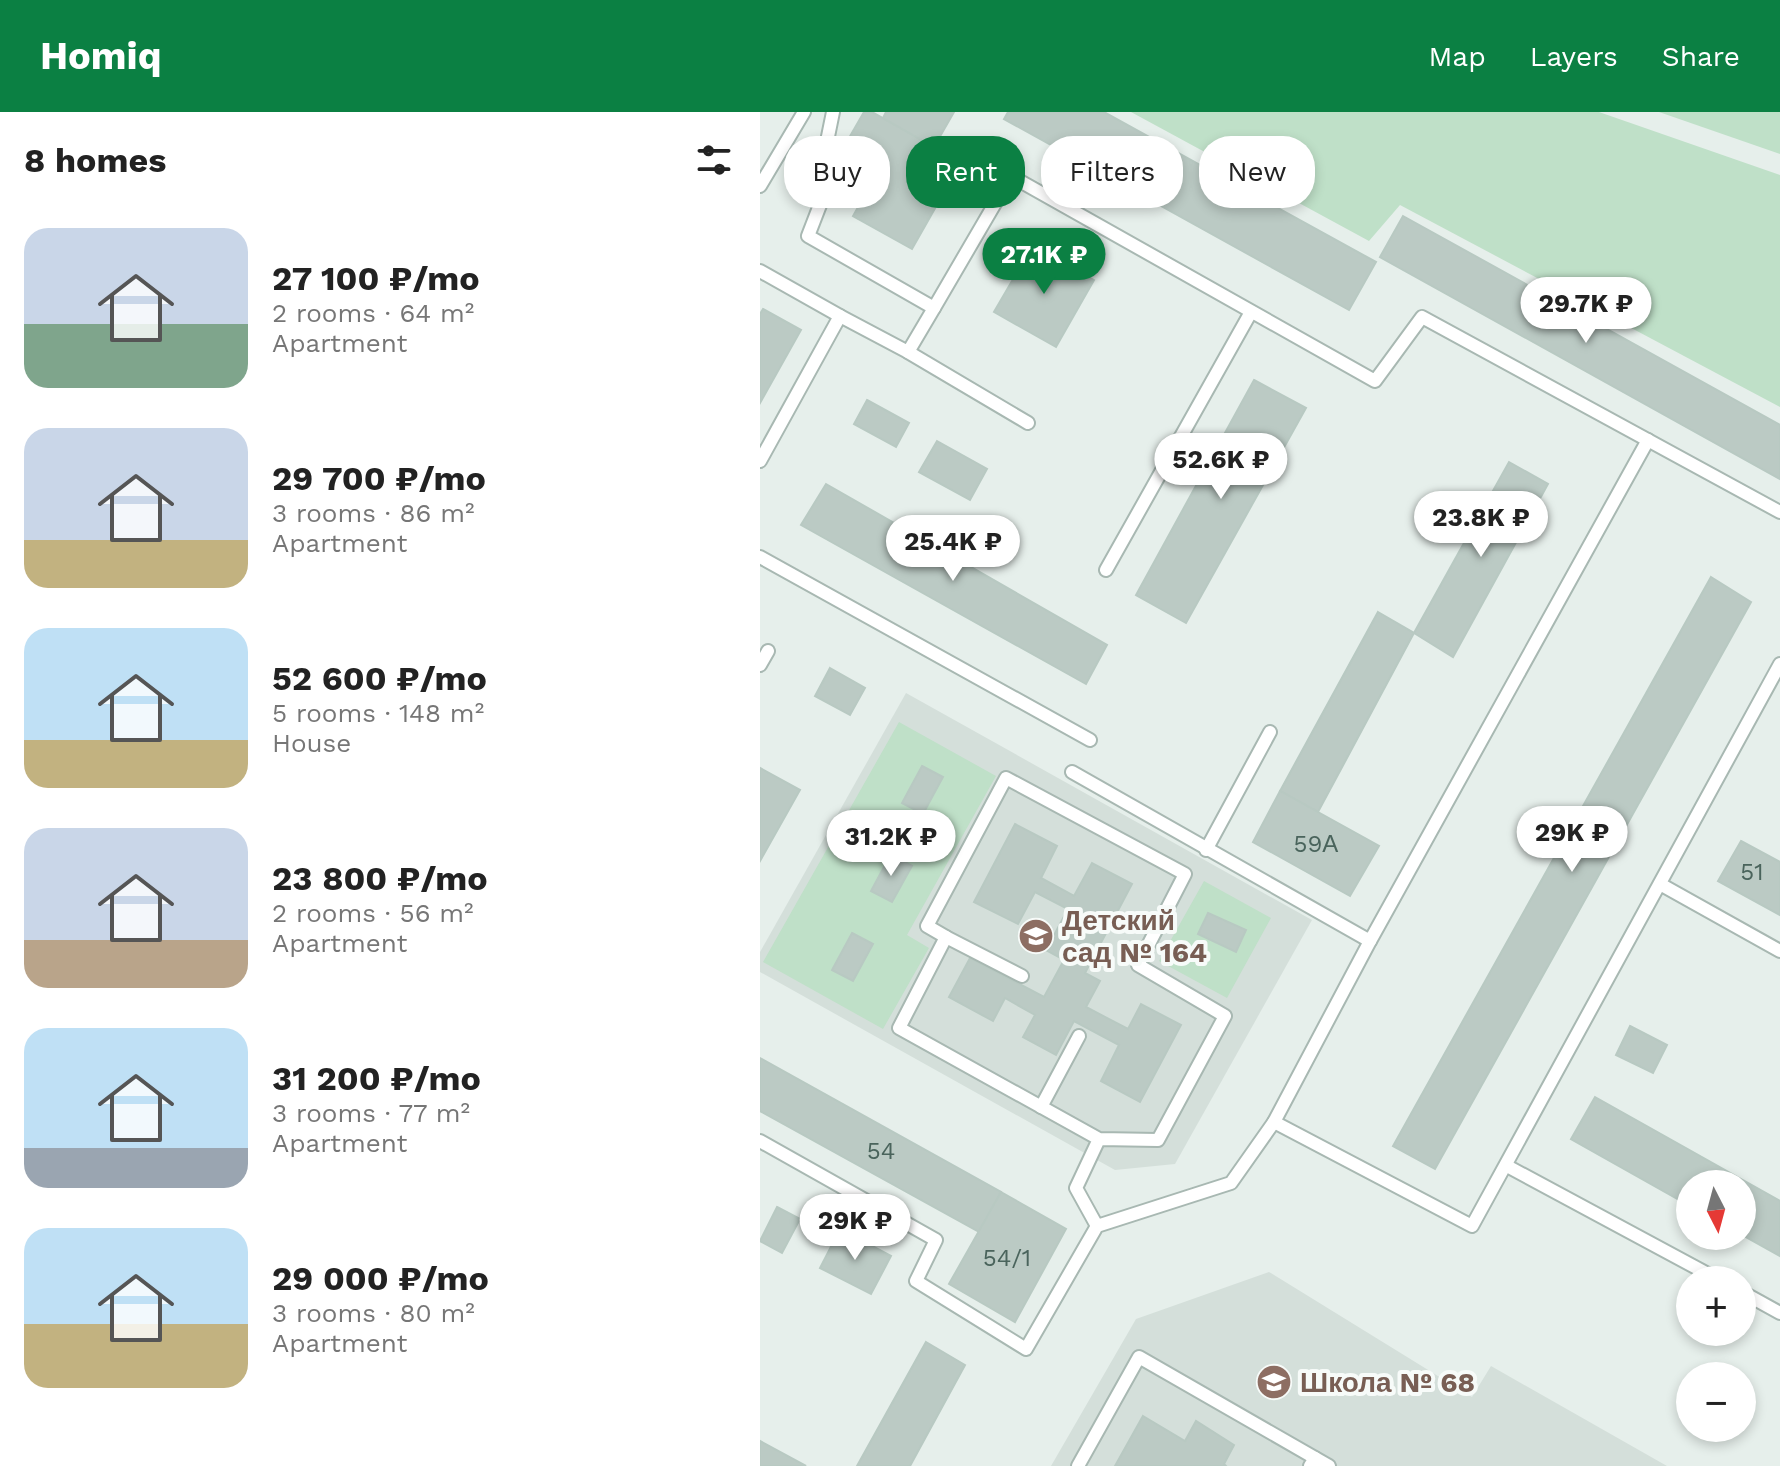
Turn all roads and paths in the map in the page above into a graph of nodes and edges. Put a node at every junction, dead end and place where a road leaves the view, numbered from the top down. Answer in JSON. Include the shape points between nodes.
{"nodes":[{"id":1,"x":804,"y":112,"type":"edge"},
{"id":2,"x":833,"y":112,"type":"edge"},
{"id":3,"x":760,"y":186,"type":"edge"},
{"id":4,"x":760,"y":271,"type":"edge"},
{"id":5,"x":934,"y":308,"type":"junction"},
{"id":6,"x":1251,"y":312,"type":"junction"},
{"id":7,"x":840,"y":316,"type":"junction"},
{"id":8,"x":908,"y":352,"type":"junction"},
{"id":9,"x":1028,"y":423,"type":"dead end"},
{"id":10,"x":1648,"y":440,"type":"junction"},
{"id":11,"x":760,"y":461,"type":"edge"},
{"id":12,"x":1780,"y":512,"type":"edge"},
{"id":13,"x":760,"y":557,"type":"edge"},
{"id":14,"x":1106,"y":570,"type":"dead end"},
{"id":15,"x":768,"y":651,"type":"dead end"},
{"id":16,"x":1780,"y":664,"type":"edge"},
{"id":17,"x":760,"y":665,"type":"edge"},
{"id":18,"x":1270,"y":732,"type":"dead end"},
{"id":19,"x":1090,"y":740,"type":"dead end"},
{"id":20,"x":1072,"y":772,"type":"dead end"},
{"id":21,"x":1206,"y":850,"type":"junction"},
{"id":22,"x":1660,"y":884,"type":"junction"},
{"id":23,"x":946,"y":937,"type":"junction"},
{"id":24,"x":1370,"y":941,"type":"junction"},
{"id":25,"x":1780,"y":951,"type":"edge"},
{"id":26,"x":1022,"y":976,"type":"dead end"},
{"id":27,"x":1079,"y":1036,"type":"dead end"},
{"id":28,"x":1041,"y":1107,"type":"junction"},
{"id":29,"x":1274,"y":1122,"type":"junction"},
{"id":30,"x":1099,"y":1139,"type":"junction"},
{"id":31,"x":760,"y":1141,"type":"edge"},
{"id":32,"x":1507,"y":1166,"type":"junction"},
{"id":33,"x":1097,"y":1226,"type":"junction"},
{"id":34,"x":1693,"y":1266,"type":"edge"},
{"id":35,"x":1756,"y":1300,"type":"edge"},
{"id":36,"x":1780,"y":1313,"type":"edge"},
{"id":37,"x":1313,"y":1462,"type":"edge"},
{"id":38,"x":1078,"y":1466,"type":"edge"},
{"id":39,"x":1329,"y":1466,"type":"edge"}],
"edges":[{"from":1,"to":3,"type":"lane"},
{"from":2,"to":5,"type":"lane","via":[[823,161],[825,192],[808,236]]},
{"from":4,"to":7,"type":"lane"},
{"from":5,"to":6,"type":"lane","via":[[1011,176]]},
{"from":5,"to":8,"type":"lane"},
{"from":6,"to":10,"type":"lane","via":[[1375,381],[1422,317]]},
{"from":6,"to":14,"type":"lane"},
{"from":7,"to":8,"type":"lane"},
{"from":7,"to":11,"type":"lane"},
{"from":8,"to":9,"type":"lane"},
{"from":10,"to":12,"type":"lane"},
{"from":10,"to":24,"type":"lane"},
{"from":13,"to":19,"type":"lane"},
{"from":15,"to":17,"type":"lane"},
{"from":16,"to":22,"type":"lane"},
{"from":18,"to":21,"type":"lane"},
{"from":20,"to":21,"type":"lane"},
{"from":21,"to":24,"type":"lane"},
{"from":22,"to":25,"type":"lane"},
{"from":22,"to":32,"type":"lane"},
{"from":23,"to":26,"type":"lane"},
{"from":23,"to":28,"type":"lane","via":[[899,1028]]},
{"from":23,"to":30,"type":"lane","via":[[927,926],[1006,778],[1185,874],[1138,965],[1225,1016],[1158,1140]]},
{"from":24,"to":29,"type":"lane"},
{"from":27,"to":28,"type":"lane"},
{"from":28,"to":30,"type":"lane"},
{"from":29,"to":32,"type":"lane","via":[[1472,1226]]},
{"from":29,"to":33,"type":"lane","via":[[1231,1183]]},
{"from":30,"to":33,"type":"lane","via":[[1076,1188]]},
{"from":31,"to":33,"type":"lane","via":[[936,1240],[916,1281],[1026,1349]]},
{"from":32,"to":34,"type":"lane"},
{"from":35,"to":36,"type":"lane"},
{"from":37,"to":38,"type":"lane","via":[[1139,1357]]},
{"from":37,"to":39,"type":"lane"}]}
